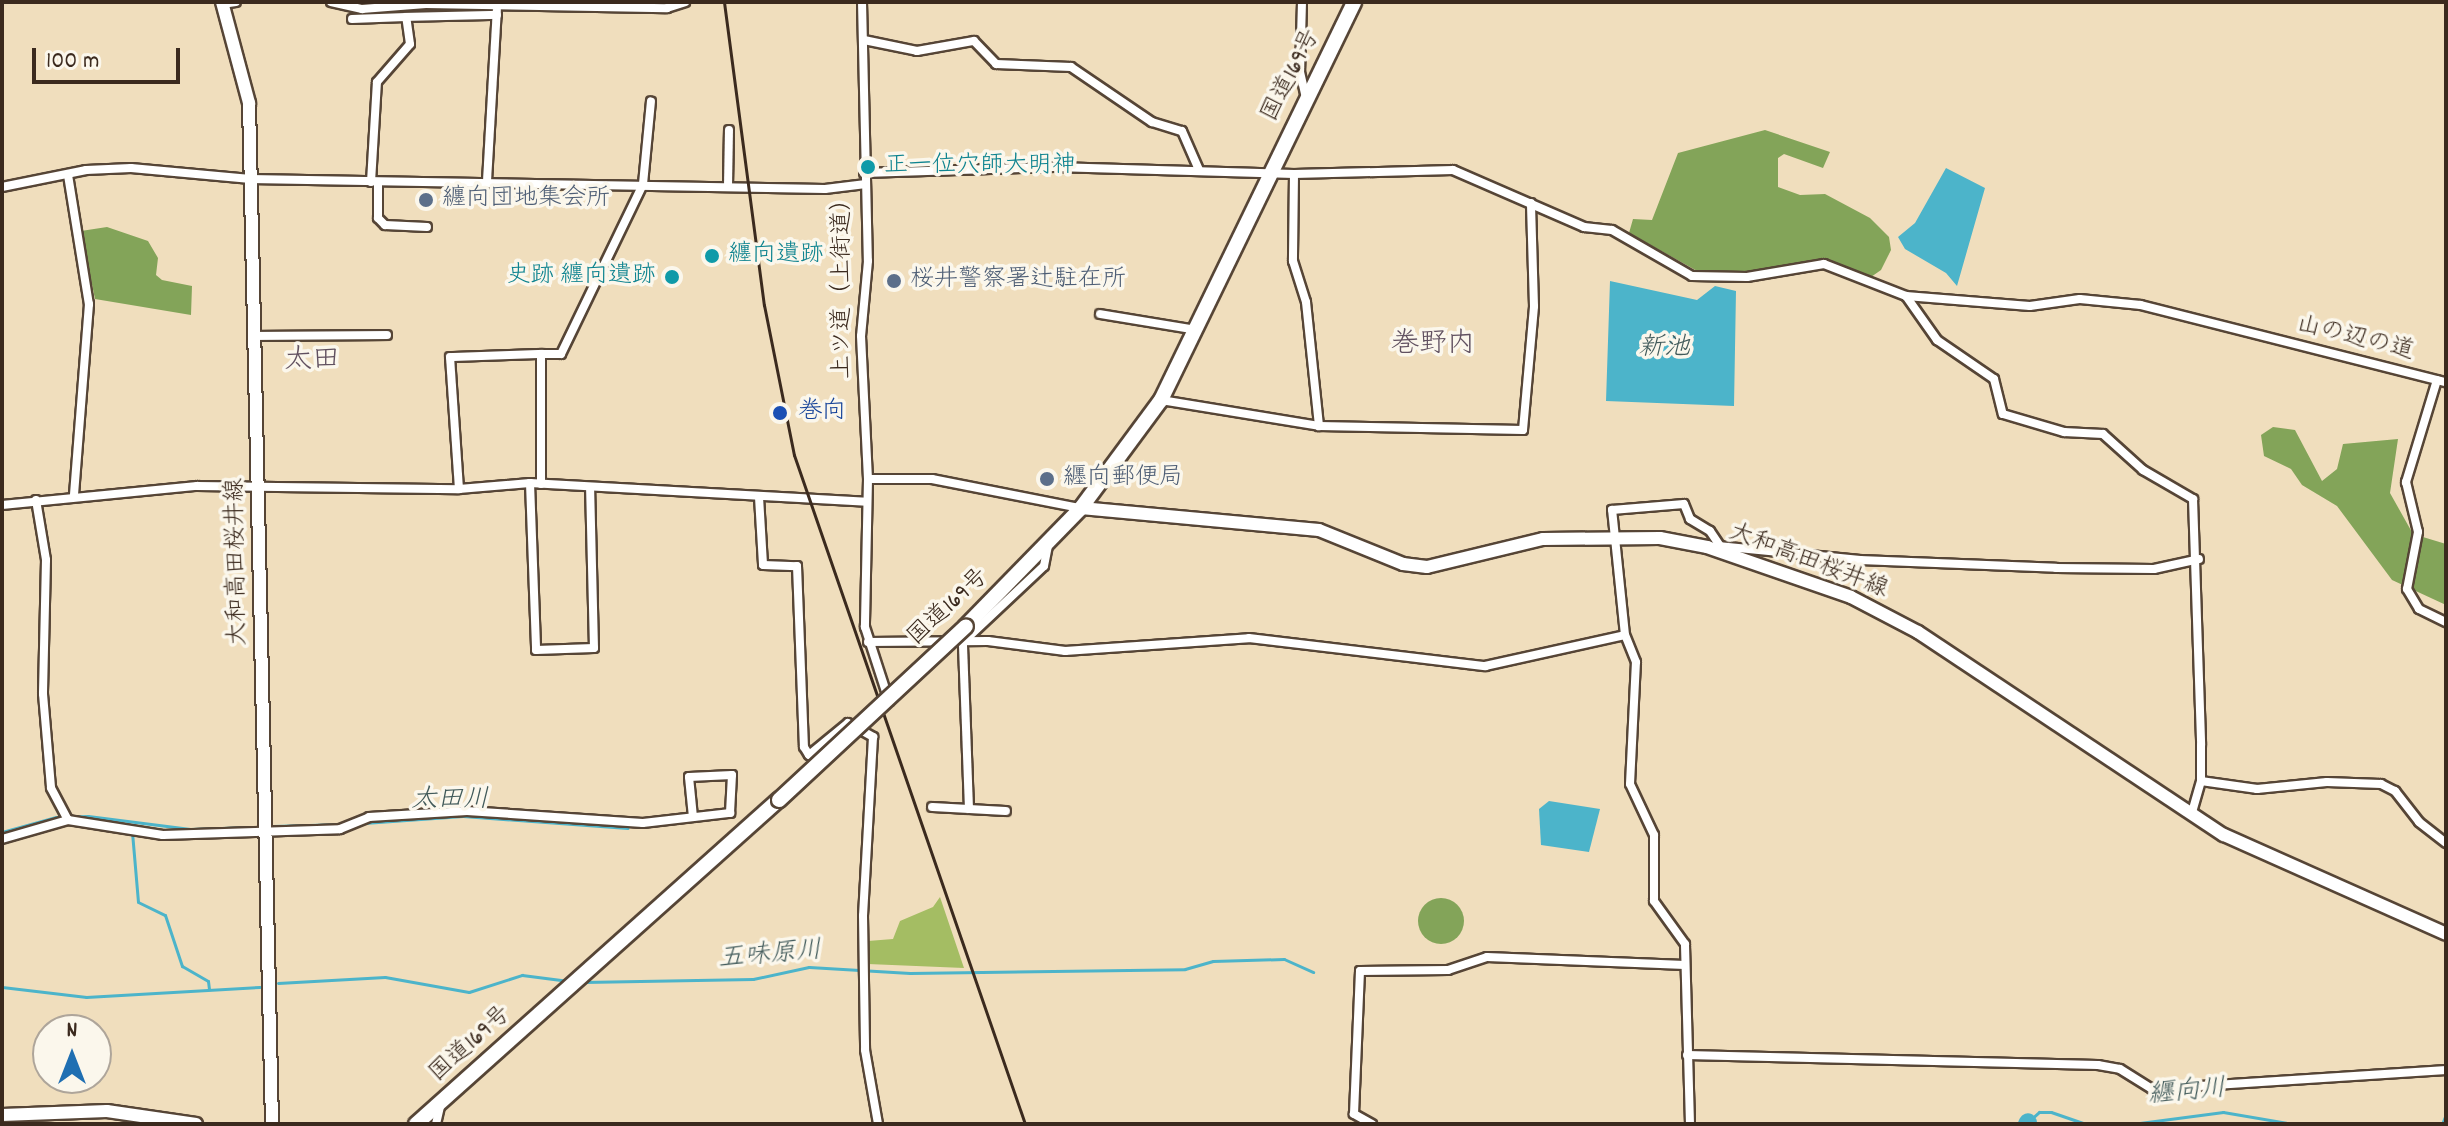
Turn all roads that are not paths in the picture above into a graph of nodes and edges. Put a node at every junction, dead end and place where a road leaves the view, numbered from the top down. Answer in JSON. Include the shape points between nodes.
{"nodes":[{"id":1,"x":236,"y":2,"type":"edge"},
{"id":2,"x":331,"y":2,"type":"edge"},
{"id":3,"x":685,"y":2,"type":"edge"},
{"id":4,"x":862,"y":2,"type":"edge"},
{"id":5,"x":1302,"y":2,"type":"edge"},
{"id":6,"x":1354,"y":2,"type":"edge"},
{"id":7,"x":222,"y":3,"type":"edge"},
{"id":8,"x":604,"y":5,"type":"edge"},
{"id":9,"x":497,"y":10,"type":"junction"},
{"id":10,"x":406,"y":17,"type":"junction"},
{"id":11,"x":352,"y":19,"type":"dead end"},
{"id":12,"x":864,"y":40,"type":"junction"},
{"id":13,"x":1306,"y":97,"type":"junction"},
{"id":14,"x":651,"y":101,"type":"dead end"},
{"id":15,"x":729,"y":130,"type":"dead end"},
{"id":16,"x":1199,"y":170,"type":"junction"},
{"id":17,"x":864,"y":173,"type":"junction"},
{"id":18,"x":1269,"y":173,"type":"junction"},
{"id":19,"x":1294,"y":174,"type":"junction"},
{"id":20,"x":68,"y":175,"type":"junction"},
{"id":21,"x":250,"y":179,"type":"junction"},
{"id":22,"x":487,"y":181,"type":"junction"},
{"id":23,"x":374,"y":182,"type":"junction"},
{"id":24,"x":643,"y":184,"type":"junction"},
{"id":25,"x":864,"y":184,"type":"junction"},
{"id":26,"x":728,"y":186,"type":"junction"},
{"id":27,"x":2,"y":187,"type":"edge"},
{"id":28,"x":1531,"y":203,"type":"junction"},
{"id":29,"x":427,"y":227,"type":"dead end"},
{"id":30,"x":1906,"y":296,"type":"junction"},
{"id":31,"x":1100,"y":314,"type":"dead end"},
{"id":32,"x":1197,"y":330,"type":"junction"},
{"id":33,"x":387,"y":335,"type":"dead end"},
{"id":34,"x":254,"y":336,"type":"junction"},
{"id":35,"x":541,"y":354,"type":"junction"},
{"id":36,"x":2441,"y":381,"type":"edge"},
{"id":37,"x":1161,"y":400,"type":"junction"},
{"id":38,"x":1319,"y":426,"type":"junction"},
{"id":39,"x":868,"y":479,"type":"junction"},
{"id":40,"x":530,"y":483,"type":"junction"},
{"id":41,"x":541,"y":484,"type":"junction"},
{"id":42,"x":259,"y":485,"type":"junction"},
{"id":43,"x":590,"y":487,"type":"junction"},
{"id":44,"x":459,"y":489,"type":"junction"},
{"id":45,"x":74,"y":496,"type":"junction"},
{"id":46,"x":759,"y":497,"type":"junction"},
{"id":47,"x":36,"y":500,"type":"junction"},
{"id":48,"x":866,"y":502,"type":"junction"},
{"id":49,"x":2,"y":505,"type":"edge"},
{"id":50,"x":1081,"y":508,"type":"junction"},
{"id":51,"x":1612,"y":537,"type":"junction"},
{"id":52,"x":1048,"y":544,"type":"junction"},
{"id":53,"x":1714,"y":546,"type":"junction"},
{"id":54,"x":2199,"y":559,"type":"junction"},
{"id":55,"x":2446,"y":622,"type":"edge"},
{"id":56,"x":1625,"y":635,"type":"junction"},
{"id":57,"x":868,"y":642,"type":"junction"},
{"id":58,"x":963,"y":642,"type":"junction"},
{"id":59,"x":890,"y":703,"type":"dead end"},
{"id":60,"x":2201,"y":781,"type":"junction"},
{"id":61,"x":932,"y":807,"type":"dead end"},
{"id":62,"x":969,"y":809,"type":"junction"},
{"id":63,"x":1006,"y":811,"type":"dead end"},
{"id":64,"x":2192,"y":813,"type":"junction"},
{"id":65,"x":693,"y":817,"type":"junction"},
{"id":66,"x":68,"y":820,"type":"junction"},
{"id":67,"x":265,"y":831,"type":"junction"},
{"id":68,"x":2,"y":839,"type":"edge"},
{"id":69,"x":2446,"y":843,"type":"edge"},
{"id":70,"x":2446,"y":934,"type":"edge"},
{"id":71,"x":1685,"y":965,"type":"junction"},
{"id":72,"x":1687,"y":1055,"type":"junction"},
{"id":73,"x":2446,"y":1070,"type":"edge"},
{"id":74,"x":443,"y":1100,"type":"junction"},
{"id":75,"x":2,"y":1115,"type":"edge"},
{"id":76,"x":196,"y":1124,"type":"edge"},
{"id":77,"x":272,"y":1124,"type":"edge"},
{"id":78,"x":416,"y":1124,"type":"edge"},
{"id":79,"x":436,"y":1124,"type":"edge"},
{"id":80,"x":878,"y":1124,"type":"edge"},
{"id":81,"x":1372,"y":1124,"type":"edge"},
{"id":82,"x":1690,"y":1124,"type":"edge"}],
"edges":[{"from":1,"to":7,"type":"street"},
{"from":2,"to":9,"type":"street","via":[[362,9]]},
{"from":3,"to":8,"type":"street","via":[[667,8]]},
{"from":4,"to":12,"type":"street","name":"上ツ道（上街道）"},
{"from":5,"to":13,"type":"street","via":[[1300,72]]},
{"from":6,"to":13,"type":"highway","name":"国道169号"},
{"from":7,"to":21,"type":"main road","name":"大和高田桜井線","via":[[249,103]]},
{"from":8,"to":9,"type":"street"},
{"from":9,"to":10,"type":"street"},
{"from":9,"to":22,"type":"street"},
{"from":10,"to":11,"type":"street"},
{"from":10,"to":23,"type":"street","via":[[410,44],[377,82]]},
{"from":12,"to":16,"type":"street","via":[[917,51],[974,41],[996,64],[1071,67],[1152,122],[1182,131]]},
{"from":12,"to":17,"type":"street","name":"上ツ道（上街道）"},
{"from":13,"to":18,"type":"highway","name":"国道169号"},
{"from":14,"to":24,"type":"street"},
{"from":15,"to":26,"type":"street"},
{"from":16,"to":17,"type":"street","name":"山の辺の道","via":[[1054,167]]},
{"from":16,"to":18,"type":"street","name":"山の辺の道"},
{"from":17,"to":25,"type":"street","name":"上ツ道（上街道）"},
{"from":18,"to":19,"type":"street","name":"山の辺の道"},
{"from":18,"to":32,"type":"highway","name":"国道169号"},
{"from":19,"to":28,"type":"street","name":"山の辺の道","via":[[1453,170]]},
{"from":19,"to":38,"type":"street","via":[[1293,261],[1306,302]]},
{"from":20,"to":21,"type":"street","via":[[131,168]]},
{"from":20,"to":27,"type":"street"},
{"from":20,"to":45,"type":"street","via":[[89,304]]},
{"from":21,"to":23,"type":"street"},
{"from":21,"to":34,"type":"main road","name":"大和高田桜井線"},
{"from":22,"to":23,"type":"street"},
{"from":22,"to":24,"type":"street"},
{"from":23,"to":29,"type":"street","via":[[378,218],[385,225]]},
{"from":24,"to":26,"type":"street"},
{"from":24,"to":35,"type":"street","via":[[561,354]]},
{"from":25,"to":26,"type":"street","via":[[825,189]]},
{"from":25,"to":39,"type":"street","name":"上ツ道（上街道）","via":[[868,261],[861,336]]},
{"from":28,"to":30,"type":"street","name":"山の辺の道","via":[[1584,227],[1612,230],[1692,276],[1747,277],[1824,264]]},
{"from":28,"to":38,"type":"street","via":[[1534,306],[1523,430]]},
{"from":30,"to":36,"type":"street","name":"山の辺の道","via":[[2030,306],[2080,299],[2141,305]]},
{"from":30,"to":54,"type":"street","via":[[1937,340],[1994,379],[2003,414],[2064,432],[2103,434],[2143,470],[2193,499]]},
{"from":31,"to":32,"type":"street"},
{"from":32,"to":37,"type":"highway","name":"国道169号"},
{"from":33,"to":34,"type":"street"},
{"from":34,"to":42,"type":"main road","name":"大和高田桜井線"},
{"from":35,"to":41,"type":"street"},
{"from":35,"to":44,"type":"street","via":[[450,357]]},
{"from":36,"to":55,"type":"street","name":"山の辺の道","via":[[2406,482],[2418,532],[2407,589],[2419,609]]},
{"from":37,"to":38,"type":"street"},
{"from":37,"to":50,"type":"highway","name":"国道169号"},
{"from":39,"to":48,"type":"street","name":"上ツ道（上街道）"},
{"from":39,"to":50,"type":"street","via":[[932,479]]},
{"from":40,"to":41,"type":"street"},
{"from":40,"to":43,"type":"street","via":[[536,650],[594,648]]},
{"from":40,"to":44,"type":"street"},
{"from":41,"to":43,"type":"street"},
{"from":42,"to":44,"type":"street"},
{"from":42,"to":45,"type":"street"},
{"from":42,"to":67,"type":"main road","name":"大和高田桜井線"},
{"from":43,"to":46,"type":"street"},
{"from":45,"to":47,"type":"street"},
{"from":46,"to":48,"type":"street"},
{"from":46,"to":80,"type":"street","via":[[763,565],[797,566],[804,747],[809,755],[848,723],[873,737],[863,916],[865,1050]]},
{"from":47,"to":49,"type":"street"},
{"from":47,"to":66,"type":"street","via":[[46,560],[43,694],[51,788]]},
{"from":48,"to":57,"type":"street","name":"上ツ道（上街道）"},
{"from":50,"to":51,"type":"main road","name":"大和高田桜井線","via":[[1319,530],[1403,564],[1427,567],[1543,539]]},
{"from":50,"to":52,"type":"highway","name":"国道169号"},
{"from":51,"to":53,"type":"main road","name":"大和高田桜井線"},
{"from":51,"to":53,"type":"street","via":[[1612,510],[1676,502],[1710,531]]},
{"from":51,"to":56,"type":"street"},
{"from":52,"to":58,"type":"street","via":[[1044,566]]},
{"from":52,"to":74,"type":"highway","name":"国道169号","bridge":true,"via":[[779,800]]},
{"from":53,"to":54,"type":"street","via":[[1860,560],[2056,568],[2154,569]]},
{"from":53,"to":64,"type":"main road","name":"大和高田桜井線","via":[[1851,597],[1918,632]]},
{"from":54,"to":60,"type":"street"},
{"from":56,"to":58,"type":"street","via":[[1485,666],[1249,638],[1065,651]]},
{"from":56,"to":71,"type":"street","via":[[1636,662],[1637,691],[1630,784],[1654,835],[1654,901],[1682,935]]},
{"from":57,"to":58,"type":"street"},
{"from":57,"to":59,"type":"street","name":"上ツ道（上街道）"},
{"from":58,"to":62,"type":"street"},
{"from":60,"to":64,"type":"street"},
{"from":60,"to":69,"type":"street","via":[[2257,789],[2327,782],[2381,784]]},
{"from":61,"to":62,"type":"street"},
{"from":62,"to":63,"type":"street"},
{"from":64,"to":70,"type":"main road","name":"大和高田桜井線","via":[[2258,851]]},
{"from":65,"to":65,"type":"street","via":[[730,813],[732,775],[689,777]]},
{"from":65,"to":67,"type":"street","via":[[643,823],[467,811],[369,817],[340,829]]},
{"from":66,"to":67,"type":"street","via":[[163,835]]},
{"from":66,"to":68,"type":"street"},
{"from":67,"to":77,"type":"main road","name":"大和高田桜井線"},
{"from":71,"to":72,"type":"street"},
{"from":71,"to":81,"type":"street","via":[[1487,957],[1448,970],[1360,971],[1354,1114]]},
{"from":72,"to":73,"type":"street","via":[[2098,1065],[2120,1069],[2152,1089]]},
{"from":72,"to":82,"type":"street"},
{"from":74,"to":78,"type":"highway","name":"国道169号"},
{"from":74,"to":79,"type":"street"},
{"from":75,"to":76,"type":"main road","via":[[107,1111]]}]}
